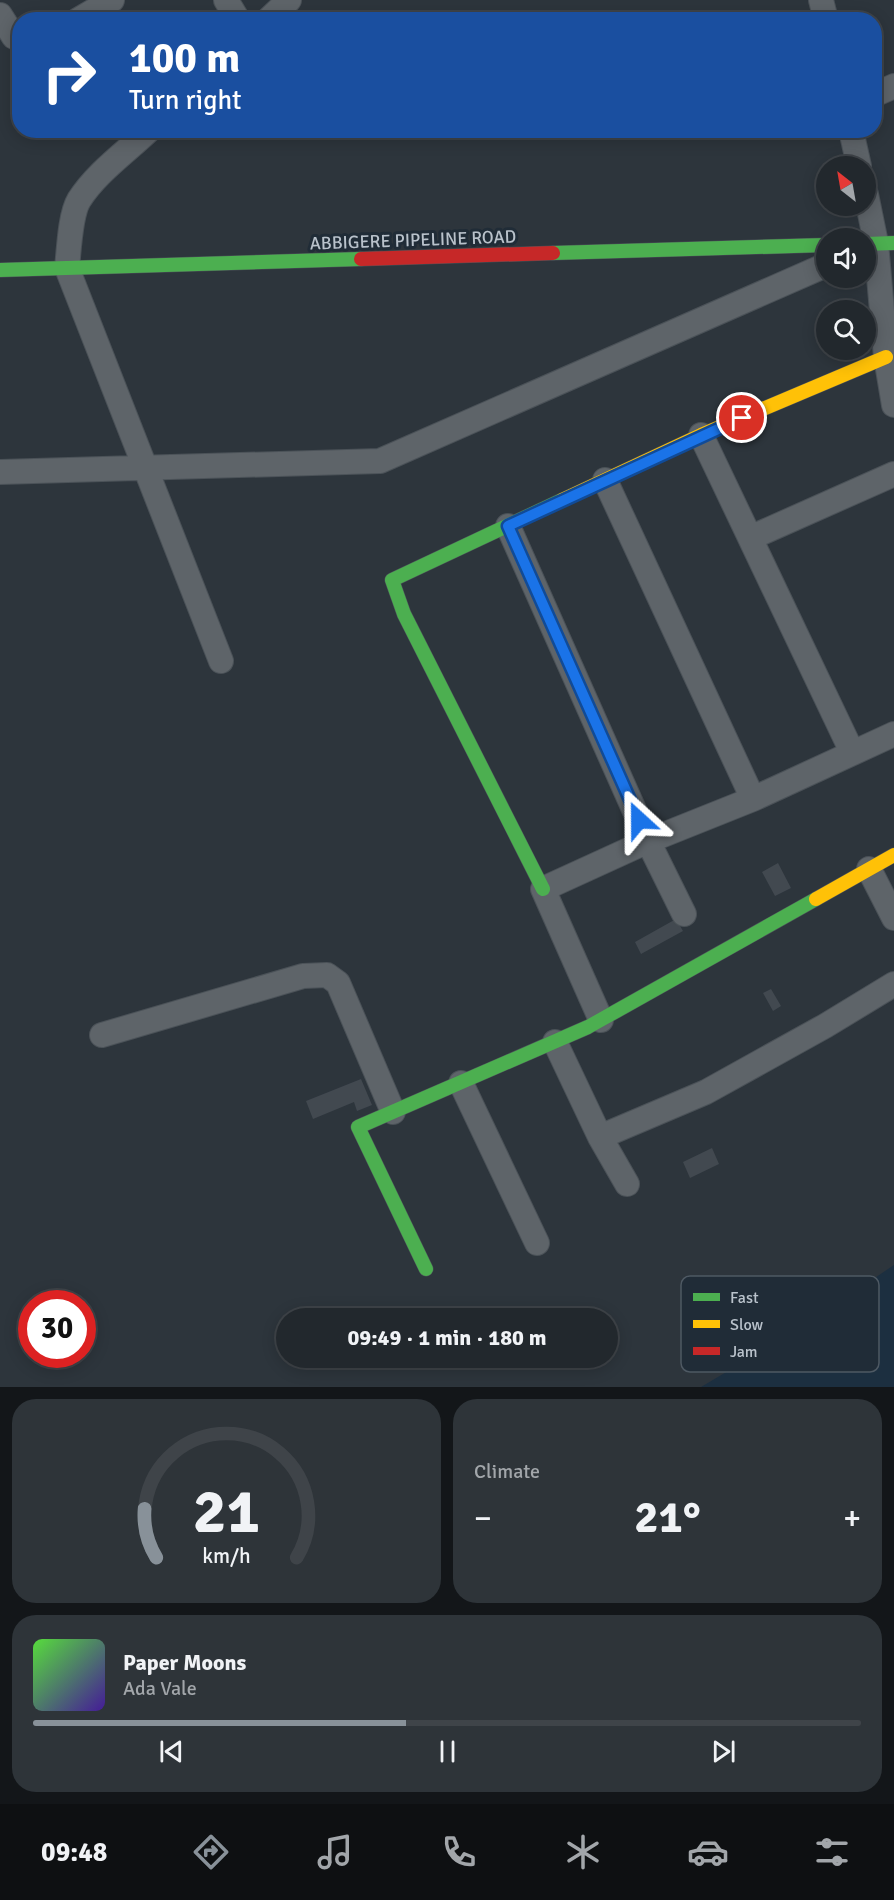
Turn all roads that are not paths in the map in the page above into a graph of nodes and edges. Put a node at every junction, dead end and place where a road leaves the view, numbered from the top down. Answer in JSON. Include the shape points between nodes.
{"nodes":[{"id":1,"x":112,"y":0,"type":"edge"},
{"id":2,"x":290,"y":0,"type":"edge"},
{"id":3,"x":92,"y":12,"type":"edge"},
{"id":4,"x":277,"y":12,"type":"edge"},
{"id":5,"x":0,"y":15,"type":"edge"},
{"id":6,"x":12,"y":34,"type":"edge"},
{"id":7,"x":140,"y":138,"type":"edge"},
{"id":8,"x":853,"y":138,"type":"edge"},
{"id":9,"x":857,"y":156,"type":"edge"},
{"id":10,"x":816,"y":245,"type":"edge"},
{"id":11,"x":876,"y":254,"type":"edge"},
{"id":12,"x":67,"y":268,"type":"junction"},
{"id":13,"x":816,"y":269,"type":"edge"},
{"id":14,"x":0,"y":270,"type":"edge"},
{"id":15,"x":886,"y":357,"type":"junction"},
{"id":16,"x":894,"y":405,"type":"edge"},
{"id":17,"x":701,"y":435,"type":"junction"},
{"id":18,"x":146,"y":468,"type":"junction"},
{"id":19,"x":0,"y":472,"type":"edge"},
{"id":20,"x":894,"y":474,"type":"edge"},
{"id":21,"x":604,"y":480,"type":"junction"},
{"id":22,"x":508,"y":526,"type":"junction"},
{"id":23,"x":750,"y":538,"type":"junction"},
{"id":24,"x":221,"y":660,"type":"dead end"},
{"id":25,"x":894,"y":734,"type":"edge"},
{"id":26,"x":852,"y":752,"type":"junction"},
{"id":27,"x":753,"y":799,"type":"junction"},
{"id":28,"x":648,"y":841,"type":"junction"},
{"id":29,"x":894,"y":855,"type":"edge"},
{"id":30,"x":869,"y":869,"type":"junction"},
{"id":31,"x":543,"y":889,"type":"junction"},
{"id":32,"x":684,"y":914,"type":"dead end"},
{"id":33,"x":894,"y":918,"type":"edge"},
{"id":34,"x":894,"y":984,"type":"edge"},
{"id":35,"x":601,"y":1020,"type":"junction"},
{"id":36,"x":102,"y":1035,"type":"dead end"},
{"id":37,"x":555,"y":1042,"type":"junction"},
{"id":38,"x":461,"y":1083,"type":"junction"},
{"id":39,"x":393,"y":1112,"type":"junction"},
{"id":40,"x":600,"y":1137,"type":"junction"},
{"id":41,"x":627,"y":1184,"type":"dead end"},
{"id":42,"x":537,"y":1243,"type":"dead end"},
{"id":43,"x":426,"y":1269,"type":"dead end"}],
"edges":[{"from":1,"to":3,"type":"street"},
{"from":2,"to":4,"type":"street"},
{"from":5,"to":6,"type":"street"},
{"from":7,"to":12,"type":"street","via":[[99,176],[79,201]]},
{"from":8,"to":9,"type":"street"},
{"from":10,"to":12,"type":"street","name":"ABBIGERE PIPELINE ROAD"},
{"from":11,"to":15,"type":"street"},
{"from":12,"to":14,"type":"street","name":"ABBIGERE PIPELINE ROAD"},
{"from":12,"to":18,"type":"street"},
{"from":13,"to":18,"type":"street","via":[[380,461]]},
{"from":15,"to":16,"type":"street"},
{"from":15,"to":17,"type":"street"},
{"from":17,"to":21,"type":"street"},
{"from":17,"to":23,"type":"street"},
{"from":18,"to":19,"type":"street"},
{"from":18,"to":24,"type":"street"},
{"from":20,"to":23,"type":"street"},
{"from":21,"to":22,"type":"street"},
{"from":21,"to":27,"type":"street"},
{"from":22,"to":28,"type":"street"},
{"from":22,"to":31,"type":"street","via":[[392,580],[404,614]]},
{"from":23,"to":26,"type":"street"},
{"from":25,"to":26,"type":"street"},
{"from":26,"to":27,"type":"street"},
{"from":27,"to":28,"type":"street"},
{"from":28,"to":31,"type":"street"},
{"from":28,"to":32,"type":"street"},
{"from":29,"to":30,"type":"street"},
{"from":30,"to":33,"type":"street"},
{"from":30,"to":35,"type":"street"},
{"from":31,"to":35,"type":"street"},
{"from":34,"to":40,"type":"street","via":[[706,1092]]},
{"from":35,"to":37,"type":"street"},
{"from":36,"to":39,"type":"street","via":[[303,976],[327,975],[338,983]]},
{"from":37,"to":38,"type":"street"},
{"from":37,"to":40,"type":"street"},
{"from":38,"to":39,"type":"street"},
{"from":38,"to":42,"type":"street"},
{"from":39,"to":43,"type":"street","via":[[358,1127]]},
{"from":40,"to":41,"type":"street"}]}
